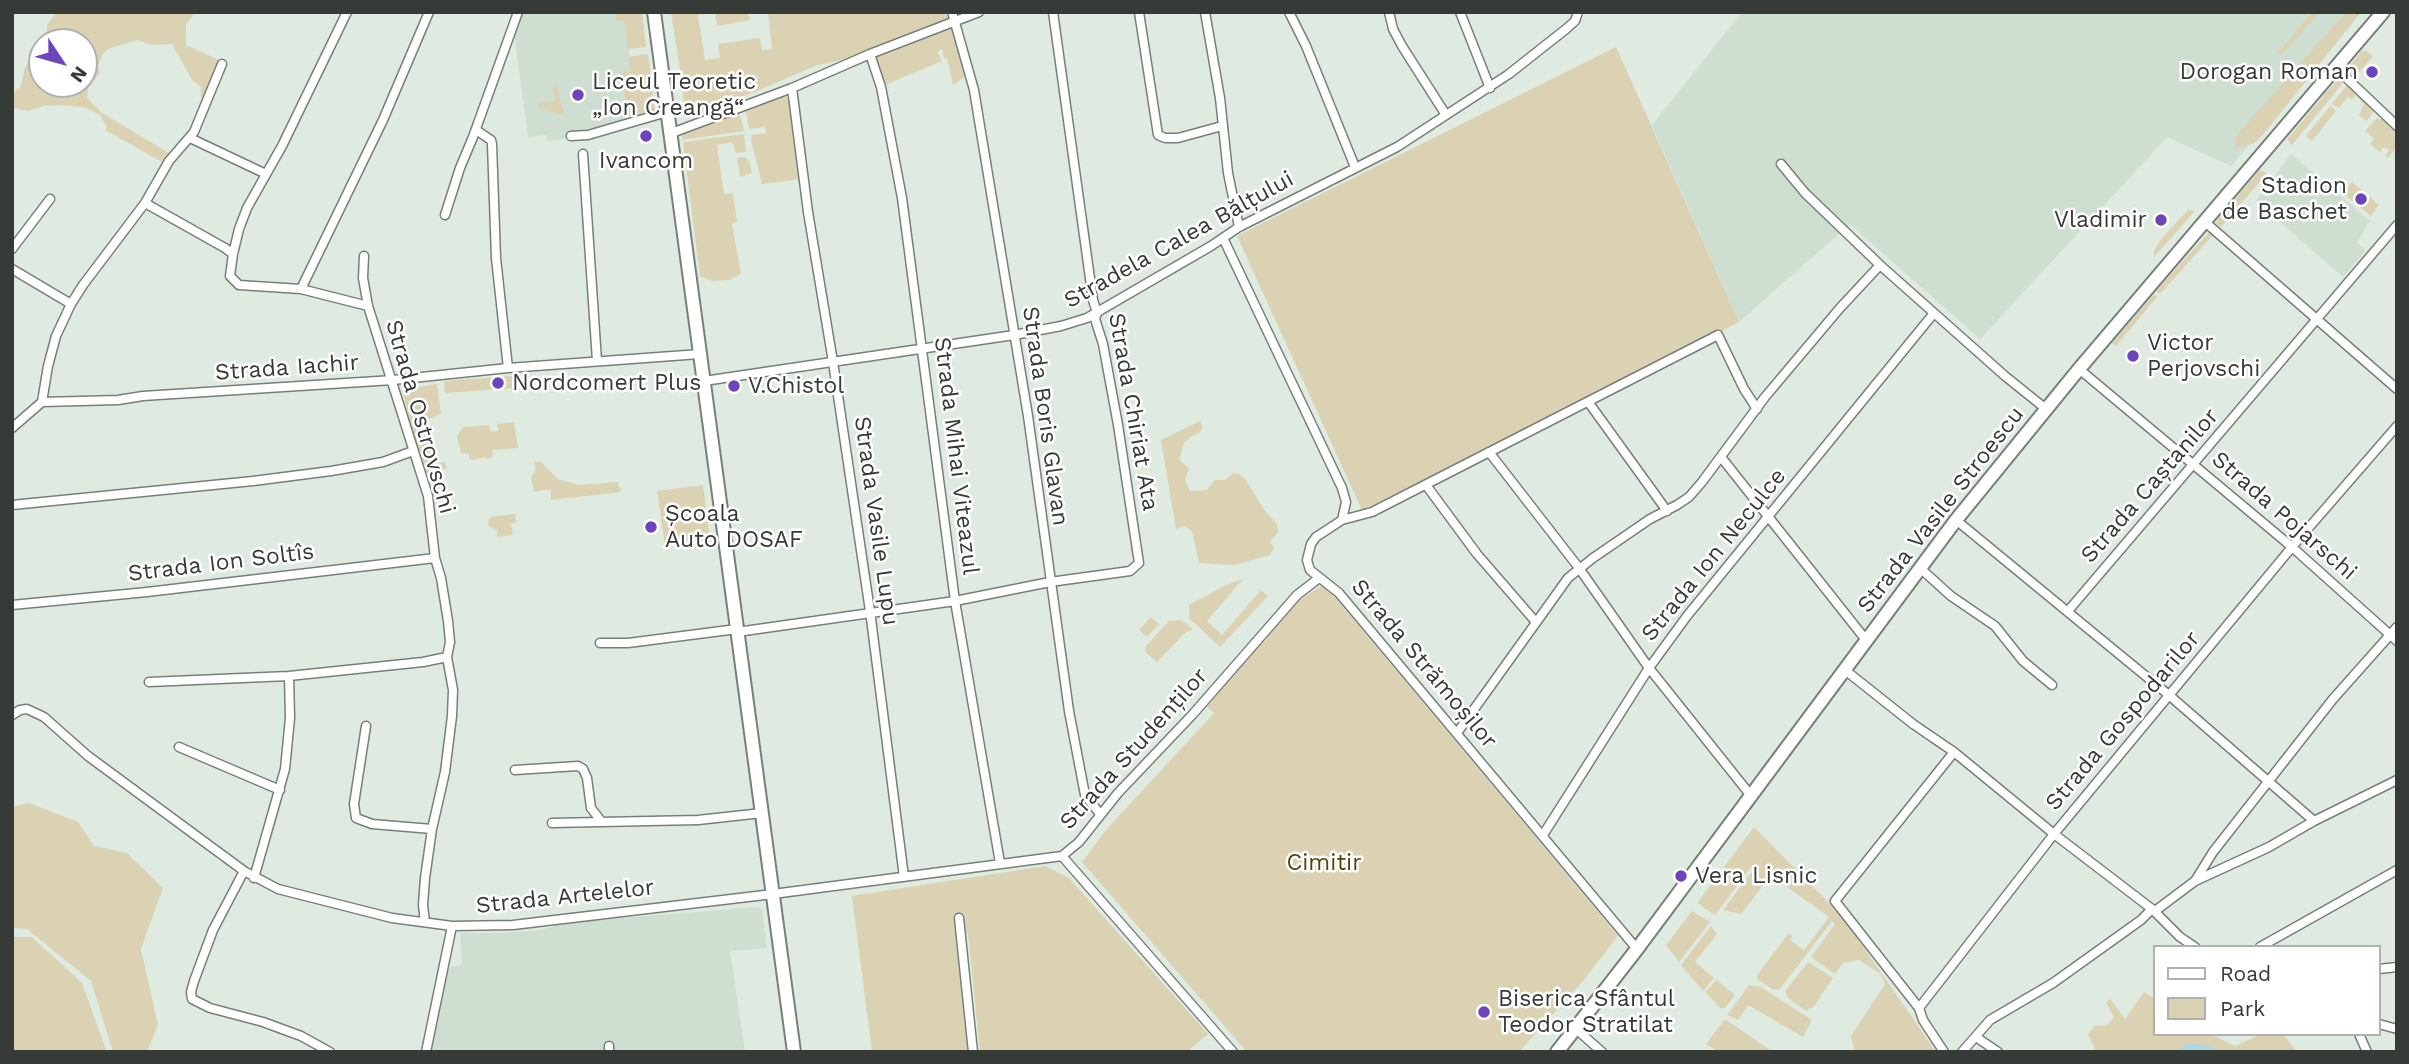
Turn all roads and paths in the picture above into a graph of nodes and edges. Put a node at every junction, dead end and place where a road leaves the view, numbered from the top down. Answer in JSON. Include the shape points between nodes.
{"nodes":[{"id":1,"x":347,"y":12,"type":"edge"},
{"id":2,"x":429,"y":12,"type":"edge"},
{"id":3,"x":518,"y":12,"type":"edge"},
{"id":4,"x":654,"y":12,"type":"edge"},
{"id":5,"x":979,"y":12,"type":"edge"},
{"id":6,"x":1053,"y":12,"type":"edge"},
{"id":7,"x":1139,"y":12,"type":"edge"},
{"id":8,"x":1205,"y":12,"type":"edge"},
{"id":9,"x":1289,"y":12,"type":"edge"},
{"id":10,"x":1389,"y":12,"type":"edge"},
{"id":11,"x":1460,"y":12,"type":"edge"},
{"id":12,"x":1578,"y":12,"type":"edge"},
{"id":13,"x":2383,"y":12,"type":"edge"},
{"id":14,"x":953,"y":16,"type":"edge"},
{"id":15,"x":870,"y":54,"type":"junction"},
{"id":16,"x":222,"y":64,"type":"dead end"},
{"id":17,"x":2335,"y":67,"type":"junction"},
{"id":18,"x":792,"y":88,"type":"junction"},
{"id":19,"x":1490,"y":88,"type":"junction"},
{"id":20,"x":667,"y":112,"type":"junction"},
{"id":21,"x":1446,"y":115,"type":"junction"},
{"id":22,"x":1222,"y":126,"type":"junction"},
{"id":23,"x":2397,"y":126,"type":"edge"},
{"id":24,"x":475,"y":130,"type":"junction"},
{"id":25,"x":669,"y":134,"type":"junction"},
{"id":26,"x":571,"y":136,"type":"dead end"},
{"id":27,"x":190,"y":138,"type":"junction"},
{"id":28,"x":583,"y":154,"type":"dead end"},
{"id":29,"x":1781,"y":164,"type":"dead end"},
{"id":30,"x":1355,"y":167,"type":"junction"},
{"id":31,"x":266,"y":174,"type":"junction"},
{"id":32,"x":50,"y":199,"type":"dead end"},
{"id":33,"x":145,"y":204,"type":"junction"},
{"id":34,"x":445,"y":215,"type":"dead end"},
{"id":35,"x":2205,"y":222,"type":"junction"},
{"id":36,"x":2397,"y":225,"type":"edge"},
{"id":37,"x":1239,"y":227,"type":"junction"},
{"id":38,"x":1223,"y":238,"type":"junction"},
{"id":39,"x":12,"y":249,"type":"edge"},
{"id":40,"x":233,"y":254,"type":"junction"},
{"id":41,"x":364,"y":256,"type":"dead end"},
{"id":42,"x":1880,"y":265,"type":"junction"},
{"id":43,"x":12,"y":269,"type":"edge"},
{"id":44,"x":301,"y":289,"type":"junction"},
{"id":45,"x":71,"y":304,"type":"junction"},
{"id":46,"x":368,"y":306,"type":"junction"},
{"id":47,"x":1097,"y":313,"type":"junction"},
{"id":48,"x":1934,"y":313,"type":"junction"},
{"id":49,"x":2316,"y":318,"type":"junction"},
{"id":50,"x":1014,"y":335,"type":"junction"},
{"id":51,"x":923,"y":349,"type":"junction"},
{"id":52,"x":700,"y":354,"type":"junction"},
{"id":53,"x":597,"y":361,"type":"junction"},
{"id":54,"x":833,"y":362,"type":"junction"},
{"id":55,"x":508,"y":368,"type":"junction"},
{"id":56,"x":2079,"y":369,"type":"junction"},
{"id":57,"x":393,"y":380,"type":"junction"},
{"id":58,"x":704,"y":381,"type":"junction"},
{"id":59,"x":2397,"y":389,"type":"edge"},
{"id":60,"x":43,"y":402,"type":"junction"},
{"id":61,"x":1589,"y":403,"type":"junction"},
{"id":62,"x":1756,"y":409,"type":"junction"},
{"id":63,"x":2046,"y":409,"type":"junction"},
{"id":64,"x":2397,"y":426,"type":"edge"},
{"id":65,"x":12,"y":428,"type":"edge"},
{"id":66,"x":413,"y":451,"type":"junction"},
{"id":67,"x":1489,"y":452,"type":"junction"},
{"id":68,"x":1721,"y":457,"type":"junction"},
{"id":69,"x":2193,"y":463,"type":"junction"},
{"id":70,"x":1426,"y":485,"type":"junction"},
{"id":71,"x":12,"y":505,"type":"edge"},
{"id":72,"x":1667,"y":511,"type":"junction"},
{"id":73,"x":1770,"y":516,"type":"junction"},
{"id":74,"x":1342,"y":520,"type":"junction"},
{"id":75,"x":1956,"y":520,"type":"junction"},
{"id":76,"x":2292,"y":547,"type":"junction"},
{"id":77,"x":435,"y":558,"type":"junction"},
{"id":78,"x":1579,"y":568,"type":"junction"},
{"id":79,"x":1920,"y":568,"type":"junction"},
{"id":80,"x":1319,"y":578,"type":"junction"},
{"id":81,"x":1050,"y":582,"type":"junction"},
{"id":82,"x":955,"y":601,"type":"junction"},
{"id":83,"x":12,"y":605,"type":"edge"},
{"id":84,"x":870,"y":611,"type":"junction"},
{"id":85,"x":2068,"y":611,"type":"junction"},
{"id":86,"x":1535,"y":621,"type":"junction"},
{"id":87,"x":2397,"y":627,"type":"edge"},
{"id":88,"x":737,"y":630,"type":"junction"},
{"id":89,"x":2393,"y":638,"type":"edge"},
{"id":90,"x":1866,"y":640,"type":"junction"},
{"id":91,"x":600,"y":643,"type":"dead end"},
{"id":92,"x":447,"y":657,"type":"junction"},
{"id":93,"x":1649,"y":668,"type":"junction"},
{"id":94,"x":1845,"y":670,"type":"junction"},
{"id":95,"x":289,"y":676,"type":"junction"},
{"id":96,"x":149,"y":682,"type":"dead end"},
{"id":97,"x":2052,"y":685,"type":"dead end"},
{"id":98,"x":2170,"y":696,"type":"junction"},
{"id":99,"x":12,"y":715,"type":"edge"},
{"id":100,"x":366,"y":726,"type":"dead end"},
{"id":101,"x":1457,"y":733,"type":"junction"},
{"id":102,"x":179,"y":747,"type":"dead end"},
{"id":103,"x":1954,"y":752,"type":"junction"},
{"id":104,"x":514,"y":770,"type":"dead end"},
{"id":105,"x":2397,"y":780,"type":"edge"},
{"id":106,"x":2268,"y":781,"type":"junction"},
{"id":107,"x":280,"y":790,"type":"junction"},
{"id":108,"x":1752,"y":797,"type":"junction"},
{"id":109,"x":762,"y":813,"type":"junction"},
{"id":110,"x":1100,"y":814,"type":"junction"},
{"id":111,"x":601,"y":821,"type":"junction"},
{"id":112,"x":2314,"y":821,"type":"junction"},
{"id":113,"x":552,"y":823,"type":"dead end"},
{"id":114,"x":432,"y":830,"type":"junction"},
{"id":115,"x":2054,"y":834,"type":"junction"},
{"id":116,"x":1543,"y":835,"type":"junction"},
{"id":117,"x":1062,"y":856,"type":"junction"},
{"id":118,"x":1000,"y":863,"type":"junction"},
{"id":119,"x":2397,"y":870,"type":"edge"},
{"id":120,"x":244,"y":871,"type":"junction"},
{"id":121,"x":904,"y":877,"type":"junction"},
{"id":122,"x":254,"y":878,"type":"junction"},
{"id":123,"x":2195,"y":881,"type":"junction"},
{"id":124,"x":773,"y":894,"type":"junction"},
{"id":125,"x":2153,"y":910,"type":"junction"},
{"id":126,"x":959,"y":918,"type":"dead end"},
{"id":127,"x":425,"y":922,"type":"junction"},
{"id":128,"x":452,"y":926,"type":"junction"},
{"id":129,"x":2192,"y":945,"type":"edge"},
{"id":130,"x":2264,"y":945,"type":"edge"},
{"id":131,"x":1637,"y":949,"type":"junction"},
{"id":132,"x":1919,"y":1008,"type":"junction"},
{"id":133,"x":1576,"y":1029,"type":"junction"},
{"id":134,"x":2360,"y":1036,"type":"edge"},
{"id":135,"x":1976,"y":1037,"type":"junction"},
{"id":136,"x":330,"y":1052,"type":"edge"},
{"id":137,"x":426,"y":1052,"type":"edge"},
{"id":138,"x":794,"y":1052,"type":"edge"},
{"id":139,"x":973,"y":1052,"type":"edge"},
{"id":140,"x":1233,"y":1052,"type":"edge"},
{"id":141,"x":1557,"y":1052,"type":"edge"},
{"id":142,"x":1602,"y":1052,"type":"edge"},
{"id":143,"x":1944,"y":1052,"type":"edge"},
{"id":144,"x":1962,"y":1052,"type":"edge"},
{"id":145,"x":1998,"y":1052,"type":"edge"},
{"id":146,"x":2367,"y":1052,"type":"edge"}],
"edges":[{"from":1,"to":31,"type":"street"},
{"from":2,"to":44,"type":"street","via":[[383,120]]},
{"from":3,"to":24,"type":"street"},
{"from":4,"to":20,"type":"main road"},
{"from":5,"to":14,"type":"street"},
{"from":6,"to":47,"type":"street","name":"Strada Chiriat Ata"},
{"from":7,"to":22,"type":"street","via":[[1158,135],[1178,138]]},
{"from":8,"to":22,"type":"street"},
{"from":9,"to":30,"type":"street"},
{"from":10,"to":21,"type":"street","via":[[1402,46]]},
{"from":11,"to":19,"type":"street"},
{"from":12,"to":19,"type":"street","name":"Stradela Calea Bălțului","via":[[1566,29]]},
{"from":13,"to":17,"type":"main road","name":"Strada Vasile Stroescu"},
{"from":14,"to":15,"type":"street"},
{"from":14,"to":50,"type":"street","name":"Strada Boris Glavan","via":[[974,90]]},
{"from":15,"to":18,"type":"street"},
{"from":15,"to":51,"type":"street","name":"Strada Mihai Viteazul","via":[[881,87],[902,198]]},
{"from":16,"to":27,"type":"street"},
{"from":17,"to":23,"type":"street"},
{"from":17,"to":35,"type":"main road","name":"Strada Vasile Stroescu"},
{"from":18,"to":25,"type":"street"},
{"from":18,"to":54,"type":"street","name":"Strada Vasile Lupu"},
{"from":19,"to":21,"type":"street","name":"Stradela Calea Bălțului"},
{"from":20,"to":25,"type":"main road"},
{"from":20,"to":26,"type":"street"},
{"from":21,"to":30,"type":"street","name":"Stradela Calea Bălțului"},
{"from":22,"to":37,"type":"street"},
{"from":24,"to":34,"type":"street"},
{"from":24,"to":55,"type":"street","via":[[492,144],[496,258]]},
{"from":25,"to":52,"type":"main road"},
{"from":27,"to":31,"type":"street"},
{"from":27,"to":33,"type":"street","via":[[169,161]]},
{"from":28,"to":53,"type":"street"},
{"from":29,"to":42,"type":"street"},
{"from":30,"to":37,"type":"street","name":"Stradela Calea Bălțului"},
{"from":31,"to":40,"type":"street","via":[[243,218]]},
{"from":32,"to":39,"type":"street"},
{"from":33,"to":40,"type":"street"},
{"from":33,"to":45,"type":"street"},
{"from":35,"to":49,"type":"street"},
{"from":35,"to":56,"type":"main road","name":"Strada Vasile Stroescu"},
{"from":36,"to":49,"type":"street","name":"Strada Caștanilor"},
{"from":37,"to":38,"type":"street","name":"Stradela Calea Bălțului"},
{"from":38,"to":47,"type":"street","name":"Stradela Calea Bălțului"},
{"from":38,"to":74,"type":"street","via":[[1342,488],[1346,502]]},
{"from":40,"to":44,"type":"street","via":[[230,276],[239,285]]},
{"from":41,"to":46,"type":"street","name":"Strada Ostrovschi"},
{"from":42,"to":48,"type":"street"},
{"from":42,"to":62,"type":"street"},
{"from":43,"to":45,"type":"street"},
{"from":44,"to":46,"type":"street"},
{"from":45,"to":60,"type":"street","via":[[56,335]]},
{"from":46,"to":57,"type":"street","name":"Strada Ostrovschi"},
{"from":47,"to":50,"type":"street","name":"Stradela Calea Bălțului","via":[[1062,326]]},
{"from":47,"to":81,"type":"street","name":"Strada Chiriat Ata","via":[[1139,556],[1136,568],[1130,571]]},
{"from":48,"to":63,"type":"street"},
{"from":48,"to":73,"type":"street","name":"Strada Ion Neculce"},
{"from":49,"to":59,"type":"street"},
{"from":49,"to":69,"type":"street","name":"Strada Caștanilor"},
{"from":50,"to":51,"type":"street","name":"Stradela Calea Bălțului"},
{"from":50,"to":81,"type":"street","name":"Strada Boris Glavan"},
{"from":51,"to":54,"type":"street","name":"Stradela Calea Bălțului"},
{"from":51,"to":82,"type":"street","name":"Strada Mihai Viteazul"},
{"from":52,"to":53,"type":"street","name":"Strada Iachir"},
{"from":52,"to":58,"type":"main road"},
{"from":53,"to":55,"type":"street","name":"Strada Iachir"},
{"from":54,"to":58,"type":"street","name":"Stradela Calea Bălțului"},
{"from":54,"to":84,"type":"street","name":"Strada Vasile Lupu"},
{"from":55,"to":57,"type":"street","name":"Strada Iachir"},
{"from":56,"to":63,"type":"main road","name":"Strada Vasile Stroescu"},
{"from":56,"to":69,"type":"street","name":"Strada Pojarschi"},
{"from":57,"to":60,"type":"street","name":"Strada Iachir"},
{"from":57,"to":66,"type":"street","name":"Strada Ostrovschi"},
{"from":58,"to":88,"type":"main road"},
{"from":60,"to":65,"type":"street"},
{"from":61,"to":62,"type":"street","via":[[1718,335]]},
{"from":61,"to":67,"type":"street"},
{"from":61,"to":72,"type":"street"},
{"from":62,"to":68,"type":"street"},
{"from":63,"to":75,"type":"main road","name":"Strada Vasile Stroescu"},
{"from":64,"to":76,"type":"street","name":"Strada Gospodarilor"},
{"from":66,"to":71,"type":"street","via":[[383,462],[331,471]]},
{"from":66,"to":77,"type":"street","name":"Strada Ostrovschi","via":[[428,496]]},
{"from":67,"to":70,"type":"street"},
{"from":67,"to":78,"type":"street"},
{"from":68,"to":72,"type":"street","via":[[1689,497]]},
{"from":68,"to":73,"type":"street"},
{"from":69,"to":76,"type":"street","name":"Strada Pojarschi"},
{"from":69,"to":85,"type":"street","name":"Strada Caștanilor"},
{"from":70,"to":74,"type":"street","via":[[1372,512]]},
{"from":70,"to":86,"type":"street"},
{"from":72,"to":78,"type":"street"},
{"from":73,"to":90,"type":"street"},
{"from":73,"to":93,"type":"street","name":"Strada Ion Neculce"},
{"from":74,"to":80,"type":"street","name":"Strada Strămoșilor","via":[[1316,537],[1308,551],[1310,570]]},
{"from":75,"to":79,"type":"main road","name":"Strada Vasile Stroescu"},
{"from":75,"to":85,"type":"street"},
{"from":76,"to":89,"type":"street","name":"Strada Pojarschi"},
{"from":76,"to":98,"type":"street","name":"Strada Gospodarilor"},
{"from":77,"to":83,"type":"street","name":"Strada Ion Soltîs"},
{"from":77,"to":92,"type":"street","name":"Strada Ostrovschi","via":[[448,621]]},
{"from":78,"to":86,"type":"street"},
{"from":78,"to":93,"type":"street"},
{"from":79,"to":90,"type":"main road","name":"Strada Vasile Stroescu"},
{"from":79,"to":97,"type":"street","via":[[1995,626],[2023,661]]},
{"from":80,"to":101,"type":"street","name":"Strada Strămoșilor","via":[[1339,593]]},
{"from":80,"to":110,"type":"street","name":"Strada Studenților","via":[[1297,595]]},
{"from":81,"to":82,"type":"street"},
{"from":81,"to":110,"type":"street","name":"Strada Boris Glavan","via":[[1085,795]]},
{"from":82,"to":84,"type":"street"},
{"from":82,"to":118,"type":"street","name":"Strada Mihai Viteazul"},
{"from":84,"to":88,"type":"street"},
{"from":84,"to":121,"type":"street","name":"Strada Vasile Lupu"},
{"from":85,"to":98,"type":"street"},
{"from":86,"to":101,"type":"street"},
{"from":87,"to":89,"type":"street"},
{"from":88,"to":91,"type":"street"},
{"from":88,"to":109,"type":"main road"},
{"from":89,"to":106,"type":"street","via":[[2333,699]]},
{"from":90,"to":94,"type":"main road","name":"Strada Vasile Stroescu"},
{"from":92,"to":95,"type":"street"},
{"from":92,"to":114,"type":"street","name":"Strada Ostrovschi","via":[[452,716]]},
{"from":93,"to":108,"type":"street"},
{"from":93,"to":116,"type":"street","name":"Strada Ion Neculce"},
{"from":94,"to":103,"type":"street"},
{"from":94,"to":108,"type":"main road","name":"Strada Vasile Stroescu"},
{"from":95,"to":96,"type":"street"},
{"from":95,"to":107,"type":"street","via":[[288,749]]},
{"from":98,"to":106,"type":"street"},
{"from":98,"to":115,"type":"street","name":"Strada Gospodarilor"},
{"from":99,"to":120,"type":"street","name":"Strada Artelelor","via":[[27,709],[44,717],[88,756]]},
{"from":100,"to":114,"type":"street","via":[[354,804],[356,818]]},
{"from":101,"to":116,"type":"street","name":"Strada Strămoșilor"},
{"from":102,"to":107,"type":"street"},
{"from":103,"to":115,"type":"street"},
{"from":103,"to":132,"type":"street","via":[[1835,901]]},
{"from":104,"to":111,"type":"street","via":[[578,766],[587,778],[591,808]]},
{"from":105,"to":112,"type":"street"},
{"from":106,"to":112,"type":"street"},
{"from":106,"to":123,"type":"street"},
{"from":107,"to":122,"type":"street"},
{"from":108,"to":131,"type":"main road","name":"Strada Vasile Stroescu"},
{"from":109,"to":111,"type":"street","via":[[698,820]]},
{"from":109,"to":124,"type":"main road"},
{"from":110,"to":117,"type":"street","name":"Strada Studenților"},
{"from":111,"to":113,"type":"street"},
{"from":112,"to":123,"type":"street"},
{"from":114,"to":127,"type":"street","name":"Strada Ostrovschi"},
{"from":115,"to":125,"type":"street"},
{"from":115,"to":132,"type":"street","name":"Strada Gospodarilor"},
{"from":116,"to":131,"type":"street","name":"Strada Strămoșilor"},
{"from":117,"to":118,"type":"street","name":"Strada Studenților"},
{"from":117,"to":140,"type":"street"},
{"from":118,"to":121,"type":"street","name":"Strada Studenților"},
{"from":119,"to":130,"type":"street"},
{"from":120,"to":122,"type":"street","name":"Strada Artelelor"},
{"from":120,"to":136,"type":"street","via":[[213,930],[192,999],[301,1036]]},
{"from":121,"to":124,"type":"street","name":"Strada Studenților"},
{"from":122,"to":127,"type":"street","name":"Strada Artelelor","via":[[278,889]]},
{"from":123,"to":125,"type":"street"},
{"from":124,"to":128,"type":"street","name":"Strada Artelelor","via":[[513,925]]},
{"from":124,"to":138,"type":"main road"},
{"from":125,"to":129,"type":"street"},
{"from":125,"to":135,"type":"street","via":[[2053,983],[1990,1020]]},
{"from":126,"to":139,"type":"street"},
{"from":127,"to":128,"type":"street","name":"Strada Artelelor"},
{"from":128,"to":137,"type":"street"},
{"from":131,"to":133,"type":"main road","name":"Strada Vasile Stroescu"},
{"from":132,"to":143,"type":"street"},
{"from":133,"to":141,"type":"main road","name":"Strada Vasile Stroescu"},
{"from":133,"to":142,"type":"street"},
{"from":134,"to":146,"type":"street"},
{"from":135,"to":144,"type":"street"},
{"from":135,"to":145,"type":"street"}]}
